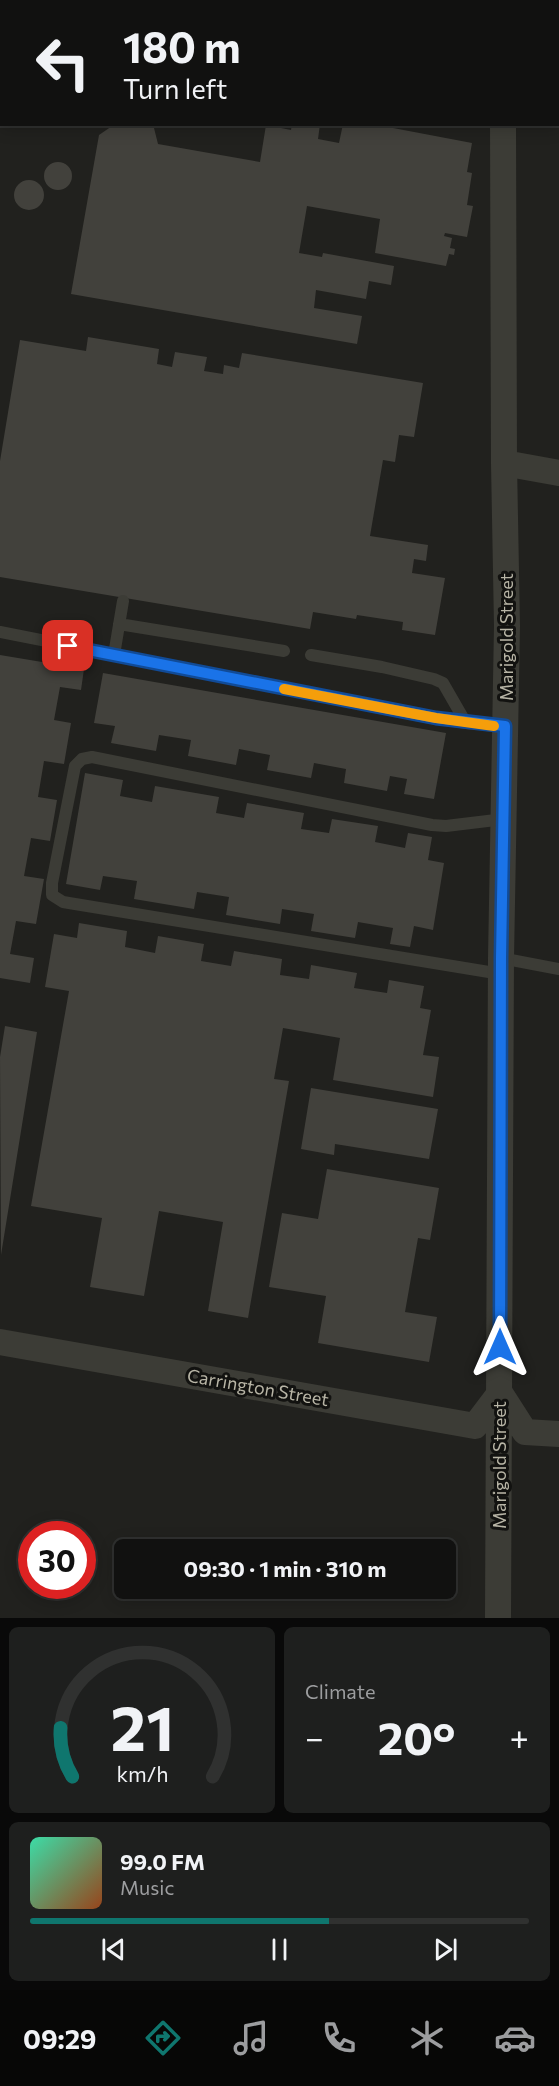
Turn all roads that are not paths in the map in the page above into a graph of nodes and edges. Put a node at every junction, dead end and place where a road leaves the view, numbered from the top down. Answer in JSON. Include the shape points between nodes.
{"nodes":[{"id":1,"x":503,"y":126,"type":"edge"},
{"id":2,"x":504,"y":463,"type":"junction"},
{"id":3,"x":559,"y":473,"type":"edge"},
{"id":4,"x":123,"y":601,"type":"dead end"},
{"id":5,"x":119,"y":624,"type":"junction"},
{"id":6,"x":0,"y":632,"type":"edge"},
{"id":7,"x":284,"y":651,"type":"dead end"},
{"id":8,"x":114,"y":655,"type":"junction"},
{"id":9,"x":311,"y":655,"type":"dead end"},
{"id":10,"x":466,"y":723,"type":"junction"},
{"id":11,"x":505,"y":726,"type":"junction"},
{"id":12,"x":504,"y":819,"type":"junction"},
{"id":13,"x":501,"y":966,"type":"junction"},
{"id":14,"x":559,"y":969,"type":"edge"},
{"id":15,"x":0,"y":1342,"type":"edge"},
{"id":16,"x":500,"y":1393,"type":"junction"},
{"id":17,"x":559,"y":1434,"type":"edge"},
{"id":18,"x":498,"y":1618,"type":"edge"}],
"edges":[{"from":1,"to":2,"type":"street","name":"Marigold Street"},
{"from":2,"to":3,"type":"street"},
{"from":2,"to":11,"type":"street","name":"Marigold Street"},
{"from":4,"to":5,"type":"lane"},
{"from":5,"to":7,"type":"lane"},
{"from":5,"to":8,"type":"lane"},
{"from":6,"to":8,"type":"lane"},
{"from":8,"to":10,"type":"lane"},
{"from":9,"to":10,"type":"lane","via":[[434,679],[443,683]]},
{"from":10,"to":11,"type":"lane"},
{"from":11,"to":12,"type":"street","name":"Marigold Street"},
{"from":12,"to":13,"type":"street","name":"Marigold Street"},
{"from":12,"to":13,"type":"lane","via":[[432,825],[92,757],[75,766],[52,883],[52,895],[63,902]]},
{"from":13,"to":14,"type":"lane"},
{"from":13,"to":16,"type":"street","name":"Marigold Street"},
{"from":15,"to":16,"type":"street","name":"Carrington Street","via":[[475,1426]]},
{"from":16,"to":17,"type":"street","via":[[525,1432]]},
{"from":16,"to":18,"type":"street","name":"Marigold Street"}]}
